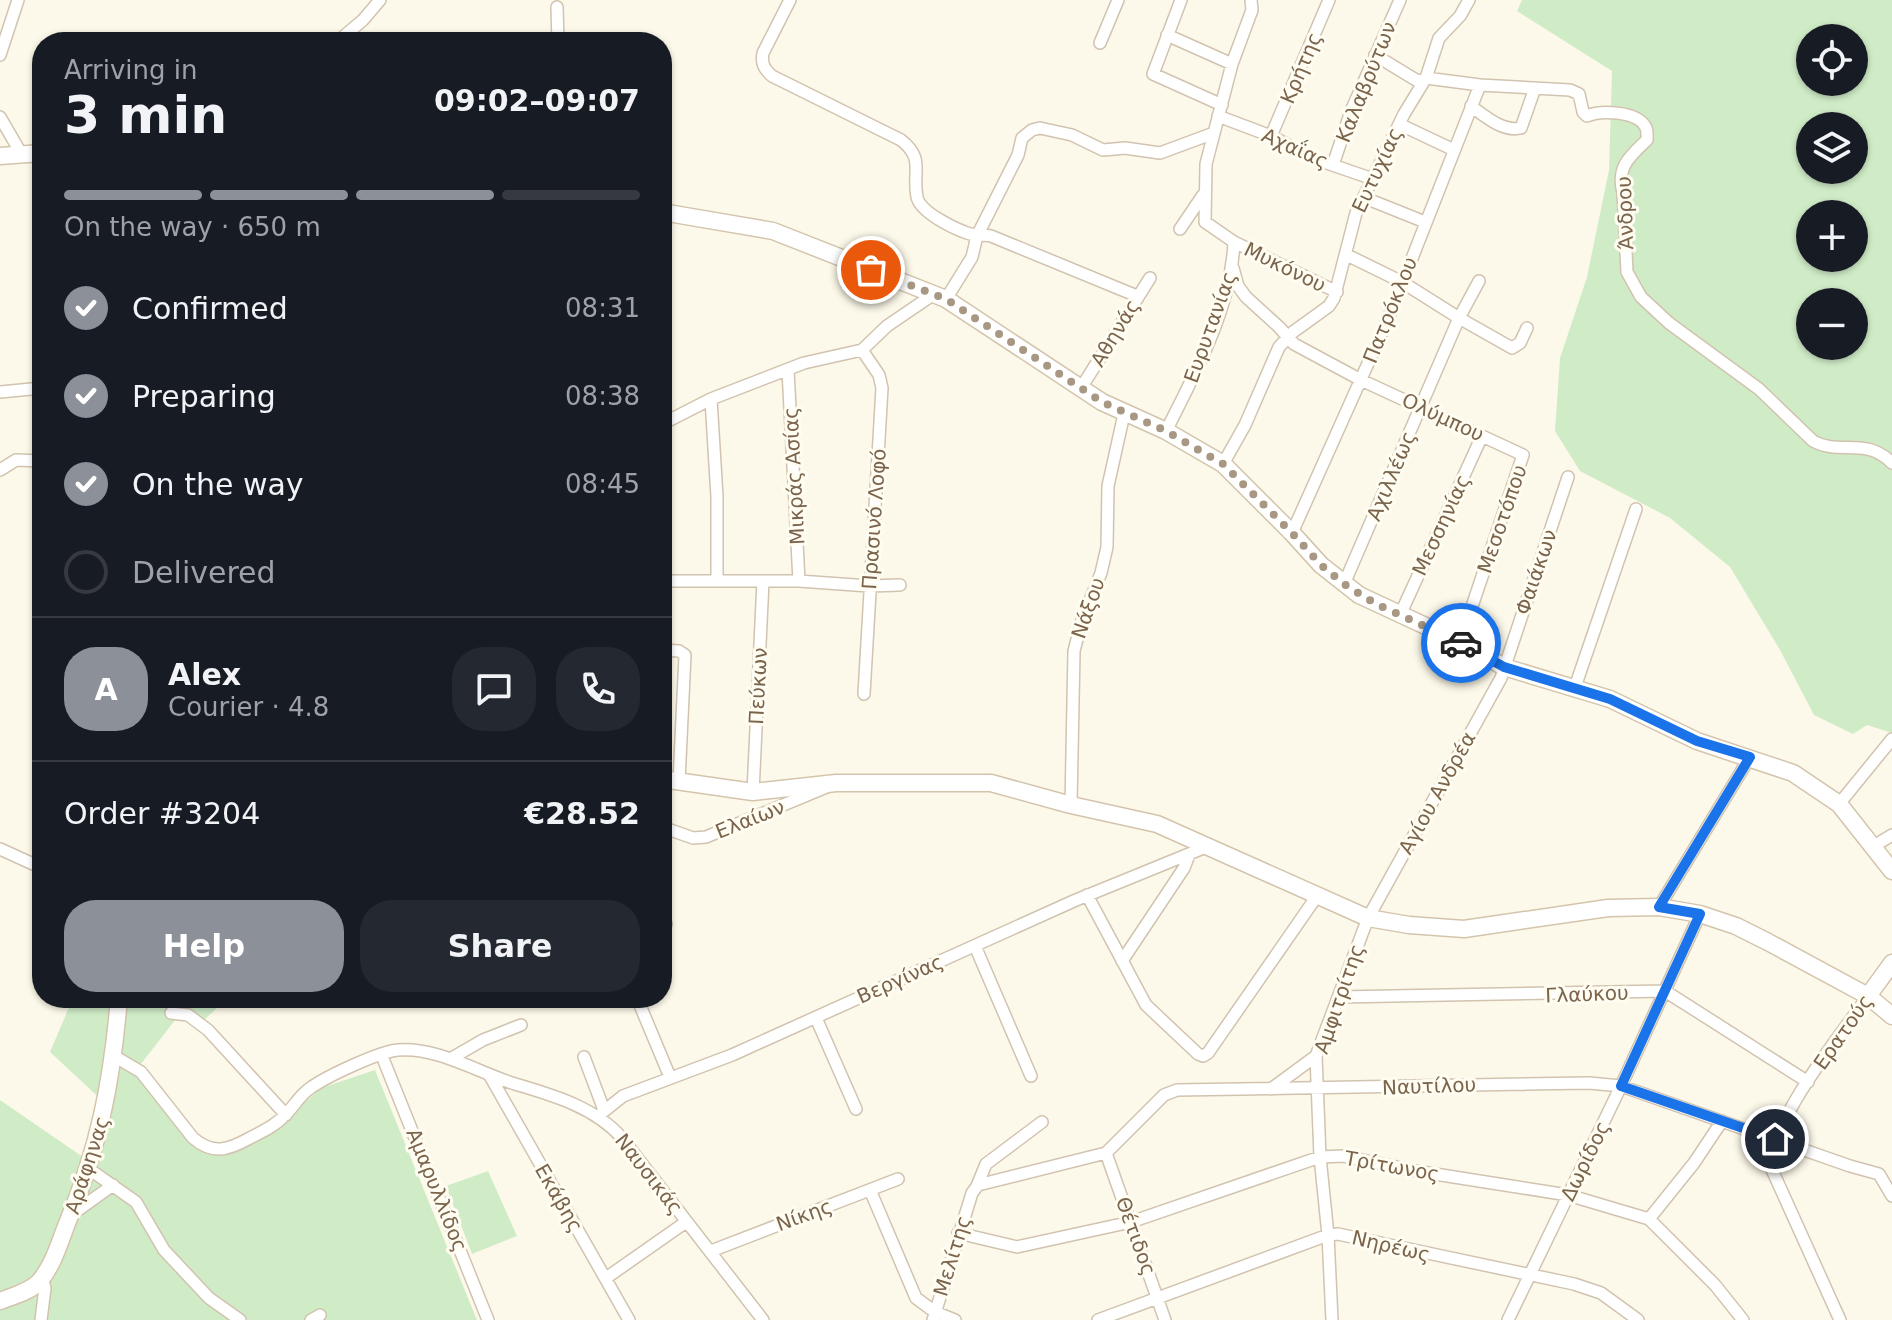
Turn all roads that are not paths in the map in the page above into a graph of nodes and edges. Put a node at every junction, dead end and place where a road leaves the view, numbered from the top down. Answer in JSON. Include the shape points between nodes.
{"nodes":[{"id":1,"x":18,"y":0,"type":"edge"},
{"id":2,"x":380,"y":0,"type":"edge"},
{"id":3,"x":790,"y":0,"type":"edge"},
{"id":4,"x":1118,"y":0,"type":"edge"},
{"id":5,"x":1181,"y":0,"type":"edge"},
{"id":6,"x":1251,"y":0,"type":"edge"},
{"id":7,"x":1329,"y":0,"type":"edge"},
{"id":8,"x":1400,"y":0,"type":"edge"},
{"id":9,"x":1469,"y":0,"type":"edge"},
{"id":10,"x":557,"y":7,"type":"dead end"},
{"id":11,"x":349,"y":32,"type":"edge"},
{"id":12,"x":558,"y":32,"type":"edge"},
{"id":13,"x":1167,"y":35,"type":"junction"},
{"id":14,"x":1100,"y":43,"type":"dead end"},
{"id":15,"x":0,"y":55,"type":"edge"},
{"id":16,"x":1375,"y":55,"type":"junction"},
{"id":17,"x":1232,"y":64,"type":"junction"},
{"id":18,"x":1426,"y":78,"type":"junction"},
{"id":19,"x":1480,"y":85,"type":"junction"},
{"id":20,"x":1535,"y":88,"type":"junction"},
{"id":21,"x":1471,"y":106,"type":"junction"},
{"id":22,"x":1220,"y":110,"type":"junction"},
{"id":23,"x":0,"y":117,"type":"edge"},
{"id":24,"x":1399,"y":124,"type":"junction"},
{"id":25,"x":1214,"y":133,"type":"junction"},
{"id":26,"x":1271,"y":136,"type":"junction"},
{"id":27,"x":1454,"y":150,"type":"junction"},
{"id":28,"x":32,"y":154,"type":"edge"},
{"id":29,"x":22,"y":155,"type":"junction"},
{"id":30,"x":0,"y":156,"type":"edge"},
{"id":31,"x":1333,"y":165,"type":"junction"},
{"id":32,"x":1373,"y":179,"type":"junction"},
{"id":33,"x":1204,"y":194,"type":"junction"},
{"id":34,"x":1365,"y":198,"type":"junction"},
{"id":35,"x":672,"y":214,"type":"edge"},
{"id":36,"x":1425,"y":222,"type":"junction"},
{"id":37,"x":1180,"y":229,"type":"dead end"},
{"id":38,"x":977,"y":236,"type":"junction"},
{"id":39,"x":1234,"y":242,"type":"junction"},
{"id":40,"x":1347,"y":255,"type":"junction"},
{"id":41,"x":1233,"y":268,"type":"junction"},
{"id":42,"x":1150,"y":278,"type":"dead end"},
{"id":43,"x":1479,"y":281,"type":"dead end"},
{"id":44,"x":1402,"y":282,"type":"junction"},
{"id":45,"x":1337,"y":292,"type":"junction"},
{"id":46,"x":1137,"y":296,"type":"junction"},
{"id":47,"x":940,"y":297,"type":"junction"},
{"id":48,"x":1459,"y":318,"type":"junction"},
{"id":49,"x":1527,"y":328,"type":"dead end"},
{"id":50,"x":1287,"y":338,"type":"junction"},
{"id":51,"x":862,"y":350,"type":"junction"},
{"id":52,"x":788,"y":370,"type":"junction"},
{"id":53,"x":1361,"y":380,"type":"junction"},
{"id":54,"x":1081,"y":388,"type":"junction"},
{"id":55,"x":32,"y":389,"type":"edge"},
{"id":56,"x":0,"y":392,"type":"edge"},
{"id":57,"x":711,"y":399,"type":"junction"},
{"id":58,"x":1420,"y":407,"type":"junction"},
{"id":59,"x":1124,"y":414,"type":"junction"},
{"id":60,"x":672,"y":419,"type":"edge"},
{"id":61,"x":1166,"y":431,"type":"junction"},
{"id":62,"x":1482,"y":436,"type":"junction"},
{"id":63,"x":1511,"y":447,"type":"joint"},
{"id":64,"x":32,"y":461,"type":"edge"},
{"id":65,"x":1892,"y":463,"type":"edge"},
{"id":66,"x":1223,"y":464,"type":"junction"},
{"id":67,"x":0,"y":470,"type":"edge"},
{"id":68,"x":1568,"y":477,"type":"dead end"},
{"id":69,"x":1636,"y":509,"type":"dead end"},
{"id":70,"x":1292,"y":533,"type":"junction"},
{"id":71,"x":717,"y":580,"type":"junction"},
{"id":72,"x":672,"y":581,"type":"edge"},
{"id":73,"x":763,"y":581,"type":"junction"},
{"id":74,"x":799,"y":581,"type":"junction"},
{"id":75,"x":1344,"y":584,"type":"junction"},
{"id":76,"x":900,"y":585,"type":"dead end"},
{"id":77,"x":869,"y":586,"type":"junction"},
{"id":78,"x":1400,"y":615,"type":"junction"},
{"id":79,"x":1460,"y":642,"type":"junction"},
{"id":80,"x":672,"y":651,"type":"edge"},
{"id":81,"x":1504,"y":667,"type":"junction"},
{"id":82,"x":1574,"y":690,"type":"junction"},
{"id":83,"x":864,"y":694,"type":"dead end"},
{"id":84,"x":1892,"y":739,"type":"edge"},
{"id":85,"x":1750,"y":757,"type":"junction"},
{"id":86,"x":672,"y":772,"type":"edge"},
{"id":87,"x":672,"y":780,"type":"edge"},
{"id":88,"x":836,"y":783,"type":"junction"},
{"id":89,"x":753,"y":792,"type":"junction"},
{"id":90,"x":1839,"y":804,"type":"junction"},
{"id":91,"x":1071,"y":805,"type":"junction"},
{"id":92,"x":672,"y":831,"type":"edge"},
{"id":93,"x":1892,"y":835,"type":"edge"},
{"id":94,"x":1874,"y":846,"type":"junction"},
{"id":95,"x":1206,"y":847,"type":"junction"},
{"id":96,"x":0,"y":849,"type":"edge"},
{"id":97,"x":1189,"y":855,"type":"junction"},
{"id":98,"x":32,"y":863,"type":"edge"},
{"id":99,"x":1892,"y":871,"type":"edge"},
{"id":100,"x":1087,"y":895,"type":"junction"},
{"id":101,"x":1317,"y":896,"type":"junction"},
{"id":102,"x":1659,"y":907,"type":"junction"},
{"id":103,"x":1700,"y":914,"type":"junction"},
{"id":104,"x":1368,"y":918,"type":"junction"},
{"id":105,"x":975,"y":946,"type":"junction"},
{"id":106,"x":1122,"y":961,"type":"junction"},
{"id":107,"x":1892,"y":963,"type":"edge"},
{"id":108,"x":1665,"y":991,"type":"junction"},
{"id":109,"x":1868,"y":996,"type":"junction"},
{"id":110,"x":1339,"y":997,"type":"junction"},
{"id":111,"x":118,"y":1008,"type":"edge"},
{"id":112,"x":641,"y":1008,"type":"edge"},
{"id":113,"x":171,"y":1013,"type":"dead end"},
{"id":114,"x":1892,"y":1016,"type":"edge"},
{"id":115,"x":816,"y":1018,"type":"junction"},
{"id":116,"x":521,"y":1025,"type":"dead end"},
{"id":117,"x":396,"y":1050,"type":"junction"},
{"id":118,"x":114,"y":1056,"type":"junction"},
{"id":119,"x":1316,"y":1056,"type":"junction"},
{"id":120,"x":584,"y":1057,"type":"dead end"},
{"id":121,"x":450,"y":1059,"type":"junction"},
{"id":122,"x":384,"y":1061,"type":"junction"},
{"id":123,"x":360,"y":1063,"type":"junction"},
{"id":124,"x":490,"y":1076,"type":"junction"},
{"id":125,"x":1031,"y":1076,"type":"dead end"},
{"id":126,"x":670,"y":1077,"type":"junction"},
{"id":127,"x":1808,"y":1082,"type":"junction"},
{"id":128,"x":1621,"y":1086,"type":"junction"},
{"id":129,"x":1319,"y":1087,"type":"junction"},
{"id":130,"x":1270,"y":1089,"type":"junction"},
{"id":131,"x":856,"y":1109,"type":"dead end"},
{"id":132,"x":601,"y":1113,"type":"junction"},
{"id":133,"x":286,"y":1115,"type":"junction"},
{"id":134,"x":1722,"y":1121,"type":"junction"},
{"id":135,"x":1042,"y":1122,"type":"dead end"},
{"id":136,"x":1775,"y":1139,"type":"junction"},
{"id":137,"x":1106,"y":1153,"type":"junction"},
{"id":138,"x":1320,"y":1157,"type":"junction"},
{"id":139,"x":1892,"y":1166,"type":"edge"},
{"id":140,"x":89,"y":1169,"type":"junction"},
{"id":141,"x":1879,"y":1174,"type":"junction"},
{"id":142,"x":898,"y":1179,"type":"dead end"},
{"id":143,"x":113,"y":1185,"type":"junction"},
{"id":144,"x":870,"y":1190,"type":"junction"},
{"id":145,"x":974,"y":1190,"type":"junction"},
{"id":146,"x":1568,"y":1195,"type":"junction"},
{"id":147,"x":1892,"y":1196,"type":"edge"},
{"id":148,"x":71,"y":1215,"type":"junction"},
{"id":149,"x":1649,"y":1219,"type":"junction"},
{"id":150,"x":686,"y":1222,"type":"junction"},
{"id":151,"x":1131,"y":1222,"type":"junction"},
{"id":152,"x":958,"y":1233,"type":"junction"},
{"id":153,"x":1328,"y":1235,"type":"junction"},
{"id":154,"x":711,"y":1251,"type":"junction"},
{"id":155,"x":1530,"y":1276,"type":"junction"},
{"id":156,"x":42,"y":1278,"type":"junction"},
{"id":157,"x":606,"y":1278,"type":"junction"},
{"id":158,"x":1158,"y":1299,"type":"junction"},
{"id":159,"x":0,"y":1301,"type":"edge"},
{"id":160,"x":934,"y":1316,"type":"edge"},
{"id":161,"x":41,"y":1320,"type":"edge"},
{"id":162,"x":240,"y":1320,"type":"edge"},
{"id":163,"x":488,"y":1320,"type":"edge"},
{"id":164,"x":629,"y":1320,"type":"edge"},
{"id":165,"x":763,"y":1320,"type":"edge"},
{"id":166,"x":922,"y":1320,"type":"edge"},
{"id":167,"x":955,"y":1320,"type":"edge"},
{"id":168,"x":1098,"y":1320,"type":"edge"},
{"id":169,"x":1165,"y":1320,"type":"edge"},
{"id":170,"x":1332,"y":1320,"type":"edge"},
{"id":171,"x":1508,"y":1320,"type":"edge"},
{"id":172,"x":1638,"y":1320,"type":"edge"},
{"id":173,"x":1743,"y":1320,"type":"edge"},
{"id":174,"x":1840,"y":1320,"type":"edge"}],
"edges":[{"from":1,"to":15,"type":"street"},
{"from":2,"to":11,"type":"street"},
{"from":3,"to":38,"type":"street","via":[[763,53],[765,70],[901,140],[915,154],[920,204]]},
{"from":4,"to":14,"type":"street"},
{"from":5,"to":13,"type":"street"},
{"from":6,"to":17,"type":"street","name":"Ευρυτανίας"},
{"from":7,"to":26,"type":"street","name":"Κρήτης"},
{"from":8,"to":16,"type":"street","name":"Καλαβρύτων"},
{"from":9,"to":18,"type":"street","name":"Ευτυχίας","via":[[1439,38]]},
{"from":10,"to":12,"type":"street"},
{"from":13,"to":17,"type":"street"},
{"from":13,"to":22,"type":"street","name":"Αχαΐας","via":[[1155,77]]},
{"from":16,"to":18,"type":"street","name":"Άνδρου","via":[[1411,79]]},
{"from":16,"to":31,"type":"street","name":"Καλαβρύτων"},
{"from":17,"to":22,"type":"street","name":"Ευρυτανίας"},
{"from":18,"to":19,"type":"street","name":"Άνδρου"},
{"from":18,"to":24,"type":"street","name":"Ευτυχίας"},
{"from":19,"to":20,"type":"street","name":"Άνδρου"},
{"from":19,"to":21,"type":"street","name":"Πατρόκλου"},
{"from":20,"to":21,"type":"street","via":[[1521,128],[1504,127]]},
{"from":20,"to":65,"type":"street","name":"Άνδρου","via":[[1575,91],[1585,115],[1613,112],[1646,127],[1647,140],[1624,162],[1620,180],[1627,272],[1641,297],[1759,389],[1813,441],[1823,447],[1874,449]]},
{"from":21,"to":27,"type":"street","name":"Πατρόκλου"},
{"from":22,"to":25,"type":"street","name":"Ευρυτανίας"},
{"from":22,"to":26,"type":"street","name":"Αχαΐας"},
{"from":23,"to":29,"type":"street"},
{"from":24,"to":27,"type":"street"},
{"from":24,"to":32,"type":"street","name":"Ευτυχίας"},
{"from":25,"to":33,"type":"street","name":"Ευρυτανίας"},
{"from":25,"to":38,"type":"street","via":[[1160,153],[1103,150],[1072,135],[1032,130],[1019,143],[1018,155]]},
{"from":26,"to":31,"type":"street","name":"Αχαΐας"},
{"from":27,"to":36,"type":"street","name":"Πατρόκλου"},
{"from":28,"to":29,"type":"main road"},
{"from":29,"to":30,"type":"main road"},
{"from":31,"to":32,"type":"street","name":"Αχαΐας"},
{"from":32,"to":34,"type":"street","name":"Ευτυχίας"},
{"from":33,"to":37,"type":"street"},
{"from":33,"to":39,"type":"street","name":"Ευρυτανίας","via":[[1205,222]]},
{"from":34,"to":36,"type":"street"},
{"from":34,"to":40,"type":"street","name":"Ευτυχίας","via":[[1353,221]]},
{"from":35,"to":47,"type":"main road","via":[[773,231]]},
{"from":36,"to":44,"type":"street","name":"Πατρόκλου"},
{"from":38,"to":46,"type":"street","via":[[991,236]]},
{"from":38,"to":47,"type":"street","via":[[972,257]]},
{"from":39,"to":41,"type":"street","name":"Ευρυτανίας"},
{"from":39,"to":45,"type":"street","name":"Μυκόνου"},
{"from":40,"to":44,"type":"street"},
{"from":40,"to":45,"type":"street","name":"Ευτυχίας"},
{"from":41,"to":50,"type":"street","name":"Ολύμπου","via":[[1246,297]]},
{"from":41,"to":61,"type":"street","name":"Ευρυτανίας","via":[[1215,324]]},
{"from":42,"to":46,"type":"street","name":"Αθηνάς"},
{"from":43,"to":48,"type":"street","name":"Αχιλλέως"},
{"from":44,"to":48,"type":"street"},
{"from":44,"to":53,"type":"street","name":"Πατρόκλου"},
{"from":45,"to":50,"type":"street","name":"Ευτυχίας","via":[[1329,306]]},
{"from":46,"to":54,"type":"street","name":"Αθηνάς"},
{"from":47,"to":51,"type":"street","via":[[887,326]]},
{"from":47,"to":54,"type":"main road"},
{"from":48,"to":49,"type":"street","via":[[1512,348]]},
{"from":48,"to":58,"type":"street","name":"Αχιλλέως"},
{"from":50,"to":53,"type":"street","name":"Ολύμπου"},
{"from":50,"to":66,"type":"street","name":"Ευτυχίας"},
{"from":51,"to":52,"type":"street"},
{"from":51,"to":77,"type":"street","name":"Πρασινό Λοφό","via":[[882,388]]},
{"from":52,"to":57,"type":"street"},
{"from":52,"to":74,"type":"street","name":"Μικράς Ασίας"},
{"from":53,"to":58,"type":"street","name":"Ολύμπου"},
{"from":53,"to":70,"type":"street","name":"Πατρόκλου"},
{"from":54,"to":59,"type":"main road"},
{"from":55,"to":56,"type":"street"},
{"from":57,"to":60,"type":"street"},
{"from":57,"to":71,"type":"street"},
{"from":58,"to":62,"type":"street","name":"Ολύμπου"},
{"from":58,"to":75,"type":"street","name":"Αχιλλέως"},
{"from":59,"to":61,"type":"main road"},
{"from":59,"to":91,"type":"street","name":"Νάξου","via":[[1108,486],[1107,547],[1074,651]]},
{"from":61,"to":66,"type":"main road"},
{"from":62,"to":63,"type":"street","name":"Ολύμπου"},
{"from":62,"to":78,"type":"street","name":"Μεσσηνίας"},
{"from":63,"to":79,"type":"street","name":"Μεσοτόπου","via":[[1523,459]]},
{"from":64,"to":67,"type":"street","via":[[16,460]]},
{"from":66,"to":70,"type":"main road"},
{"from":68,"to":81,"type":"street","name":"Φαιάκων"},
{"from":69,"to":82,"type":"street"},
{"from":70,"to":75,"type":"main road"},
{"from":71,"to":72,"type":"street"},
{"from":71,"to":73,"type":"street"},
{"from":73,"to":74,"type":"street"},
{"from":73,"to":89,"type":"street","name":"Πεύκων"},
{"from":74,"to":77,"type":"street"},
{"from":75,"to":78,"type":"main road"},
{"from":76,"to":77,"type":"street"},
{"from":77,"to":83,"type":"street","name":"Πρασινό Λοφό"},
{"from":78,"to":79,"type":"main road"},
{"from":79,"to":81,"type":"main road"},
{"from":80,"to":86,"type":"street","via":[[682,652],[686,664]]},
{"from":81,"to":82,"type":"main road"},
{"from":81,"to":104,"type":"street","name":"Αγίου Ανδρέα"},
{"from":82,"to":85,"type":"main road","via":[[1610,699],[1697,741]]},
{"from":84,"to":90,"type":"street"},
{"from":85,"to":90,"type":"main road","via":[[1793,773]]},
{"from":85,"to":102,"type":"street"},
{"from":87,"to":89,"type":"main road"},
{"from":88,"to":89,"type":"main road"},
{"from":88,"to":91,"type":"main road","via":[[991,783]]},
{"from":88,"to":92,"type":"street","name":"Ελαίων","via":[[706,837]]},
{"from":90,"to":94,"type":"main road"},
{"from":91,"to":95,"type":"main road","via":[[1157,824]]},
{"from":93,"to":94,"type":"street"},
{"from":94,"to":99,"type":"main road"},
{"from":95,"to":97,"type":"street","name":"Βεργίνας"},
{"from":95,"to":101,"type":"main road"},
{"from":96,"to":98,"type":"street"},
{"from":97,"to":100,"type":"street","name":"Βεργίνας"},
{"from":97,"to":106,"type":"street"},
{"from":100,"to":105,"type":"street","name":"Βεργίνας"},
{"from":100,"to":106,"type":"street"},
{"from":101,"to":104,"type":"main road"},
{"from":101,"to":106,"type":"street","via":[[1203,1056],[1146,1005]]},
{"from":102,"to":103,"type":"main road"},
{"from":102,"to":104,"type":"main road","via":[[1608,908],[1464,929]]},
{"from":103,"to":108,"type":"street","name":"Δωρίδος"},
{"from":103,"to":109,"type":"main road","via":[[1736,926]]},
{"from":104,"to":110,"type":"street","name":"Αμφιτρίτης"},
{"from":105,"to":115,"type":"street","name":"Βεργίνας"},
{"from":105,"to":125,"type":"street"},
{"from":107,"to":109,"type":"main road","name":"Ερατούς"},
{"from":108,"to":110,"type":"street","name":"Γλαύκου"},
{"from":108,"to":127,"type":"street"},
{"from":108,"to":128,"type":"street","name":"Δωρίδος"},
{"from":109,"to":114,"type":"main road"},
{"from":109,"to":127,"type":"street","name":"Ερατούς"},
{"from":110,"to":119,"type":"street","name":"Αμφιτρίτης"},
{"from":111,"to":118,"type":"main road","name":"Αράφηνας"},
{"from":112,"to":126,"type":"street"},
{"from":113,"to":133,"type":"street","via":[[188,1015],[208,1030]]},
{"from":115,"to":126,"type":"street","name":"Βεργίνας"},
{"from":115,"to":131,"type":"street"},
{"from":116,"to":121,"type":"street"},
{"from":117,"to":121,"type":"street","name":"Ναυσικάς"},
{"from":117,"to":122,"type":"street"},
{"from":117,"to":123,"type":"street","name":"Ναυσικάς"},
{"from":118,"to":133,"type":"street","name":"Ναυσικάς","via":[[141,1072],[179,1123],[208,1147],[237,1147]]},
{"from":118,"to":140,"type":"main road","name":"Αράφηνας"},
{"from":119,"to":129,"type":"street","name":"Αμφιτρίτης"},
{"from":119,"to":130,"type":"street"},
{"from":120,"to":132,"type":"street"},
{"from":121,"to":124,"type":"street","name":"Ναυσικάς"},
{"from":122,"to":123,"type":"street"},
{"from":122,"to":163,"type":"street","name":"Αμαρυλλίδος"},
{"from":123,"to":133,"type":"street","name":"Ναυσικάς","via":[[308,1089]]},
{"from":124,"to":132,"type":"street","name":"Ναυσικάς"},
{"from":124,"to":157,"type":"street","name":"Εκάβης"},
{"from":126,"to":132,"type":"street","name":"Βεργίνας","via":[[623,1096]]},
{"from":127,"to":136,"type":"street","name":"Ερατούς"},
{"from":128,"to":129,"type":"street","name":"Ναυτίλου"},
{"from":128,"to":134,"type":"street","name":"Ναυτίλου"},
{"from":128,"to":146,"type":"street","name":"Δωρίδος"},
{"from":129,"to":130,"type":"street","name":"Ναυτίλου"},
{"from":129,"to":138,"type":"street","name":"Αμφιτρίτης"},
{"from":130,"to":137,"type":"street","name":"Ναυτίλου","via":[[1169,1092]]},
{"from":132,"to":150,"type":"street","name":"Ναυσικάς"},
{"from":134,"to":136,"type":"street","name":"Ναυτίλου"},
{"from":134,"to":149,"type":"street"},
{"from":135,"to":145,"type":"street","name":"Μελίτης","via":[[987,1163]]},
{"from":136,"to":141,"type":"street","name":"Ναυτίλου"},
{"from":136,"to":174,"type":"street","name":"Ερατούς","via":[[1769,1166]]},
{"from":137,"to":145,"type":"street","name":"Ναυτίλου"},
{"from":137,"to":151,"type":"street","name":"Θέτιδος"},
{"from":138,"to":146,"type":"street","name":"Τρίτωνος","via":[[1343,1156]]},
{"from":138,"to":151,"type":"street","name":"Τρίτωνος"},
{"from":138,"to":153,"type":"street","name":"Αμφιτρίτης"},
{"from":139,"to":141,"type":"street"},
{"from":140,"to":143,"type":"street"},
{"from":140,"to":148,"type":"main road","name":"Αράφηνας"},
{"from":141,"to":147,"type":"street"},
{"from":142,"to":144,"type":"street","name":"Νίκης"},
{"from":143,"to":148,"type":"street"},
{"from":143,"to":162,"type":"street","via":[[143,1209],[164,1250],[209,1298]]},
{"from":144,"to":154,"type":"street","name":"Νίκης"},
{"from":144,"to":160,"type":"street","via":[[916,1298]]},
{"from":145,"to":152,"type":"street","name":"Μελίτης"},
{"from":146,"to":149,"type":"street","name":"Τρίτωνος"},
{"from":146,"to":155,"type":"street","name":"Δωρίδος"},
{"from":148,"to":156,"type":"main road","name":"Αράφηνας"},
{"from":149,"to":173,"type":"street","name":"Τρίτωνος"},
{"from":150,"to":154,"type":"street","name":"Ναυσικάς"},
{"from":150,"to":157,"type":"street"},
{"from":151,"to":152,"type":"street","name":"Τρίτωνος","via":[[1016,1247]]},
{"from":151,"to":158,"type":"street","name":"Θέτιδος"},
{"from":152,"to":160,"type":"street","name":"Μελίτης"},
{"from":153,"to":155,"type":"street","name":"Νηρέως","via":[[1363,1238]]},
{"from":153,"to":158,"type":"street","name":"Νηρέως"},
{"from":153,"to":170,"type":"street","name":"Αμφιτρίτης"},
{"from":154,"to":165,"type":"street","name":"Ναυσικάς"},
{"from":155,"to":171,"type":"street","name":"Δωρίδος"},
{"from":155,"to":172,"type":"street","name":"Νηρέως","via":[[1601,1293]]},
{"from":156,"to":159,"type":"main road"},
{"from":156,"to":161,"type":"street"},
{"from":157,"to":164,"type":"street","name":"Εκάβης"},
{"from":158,"to":168,"type":"street","name":"Νηρέως"},
{"from":158,"to":169,"type":"street","name":"Θέτιδος"},
{"from":160,"to":166,"type":"street"},
{"from":160,"to":167,"type":"street"}]}
